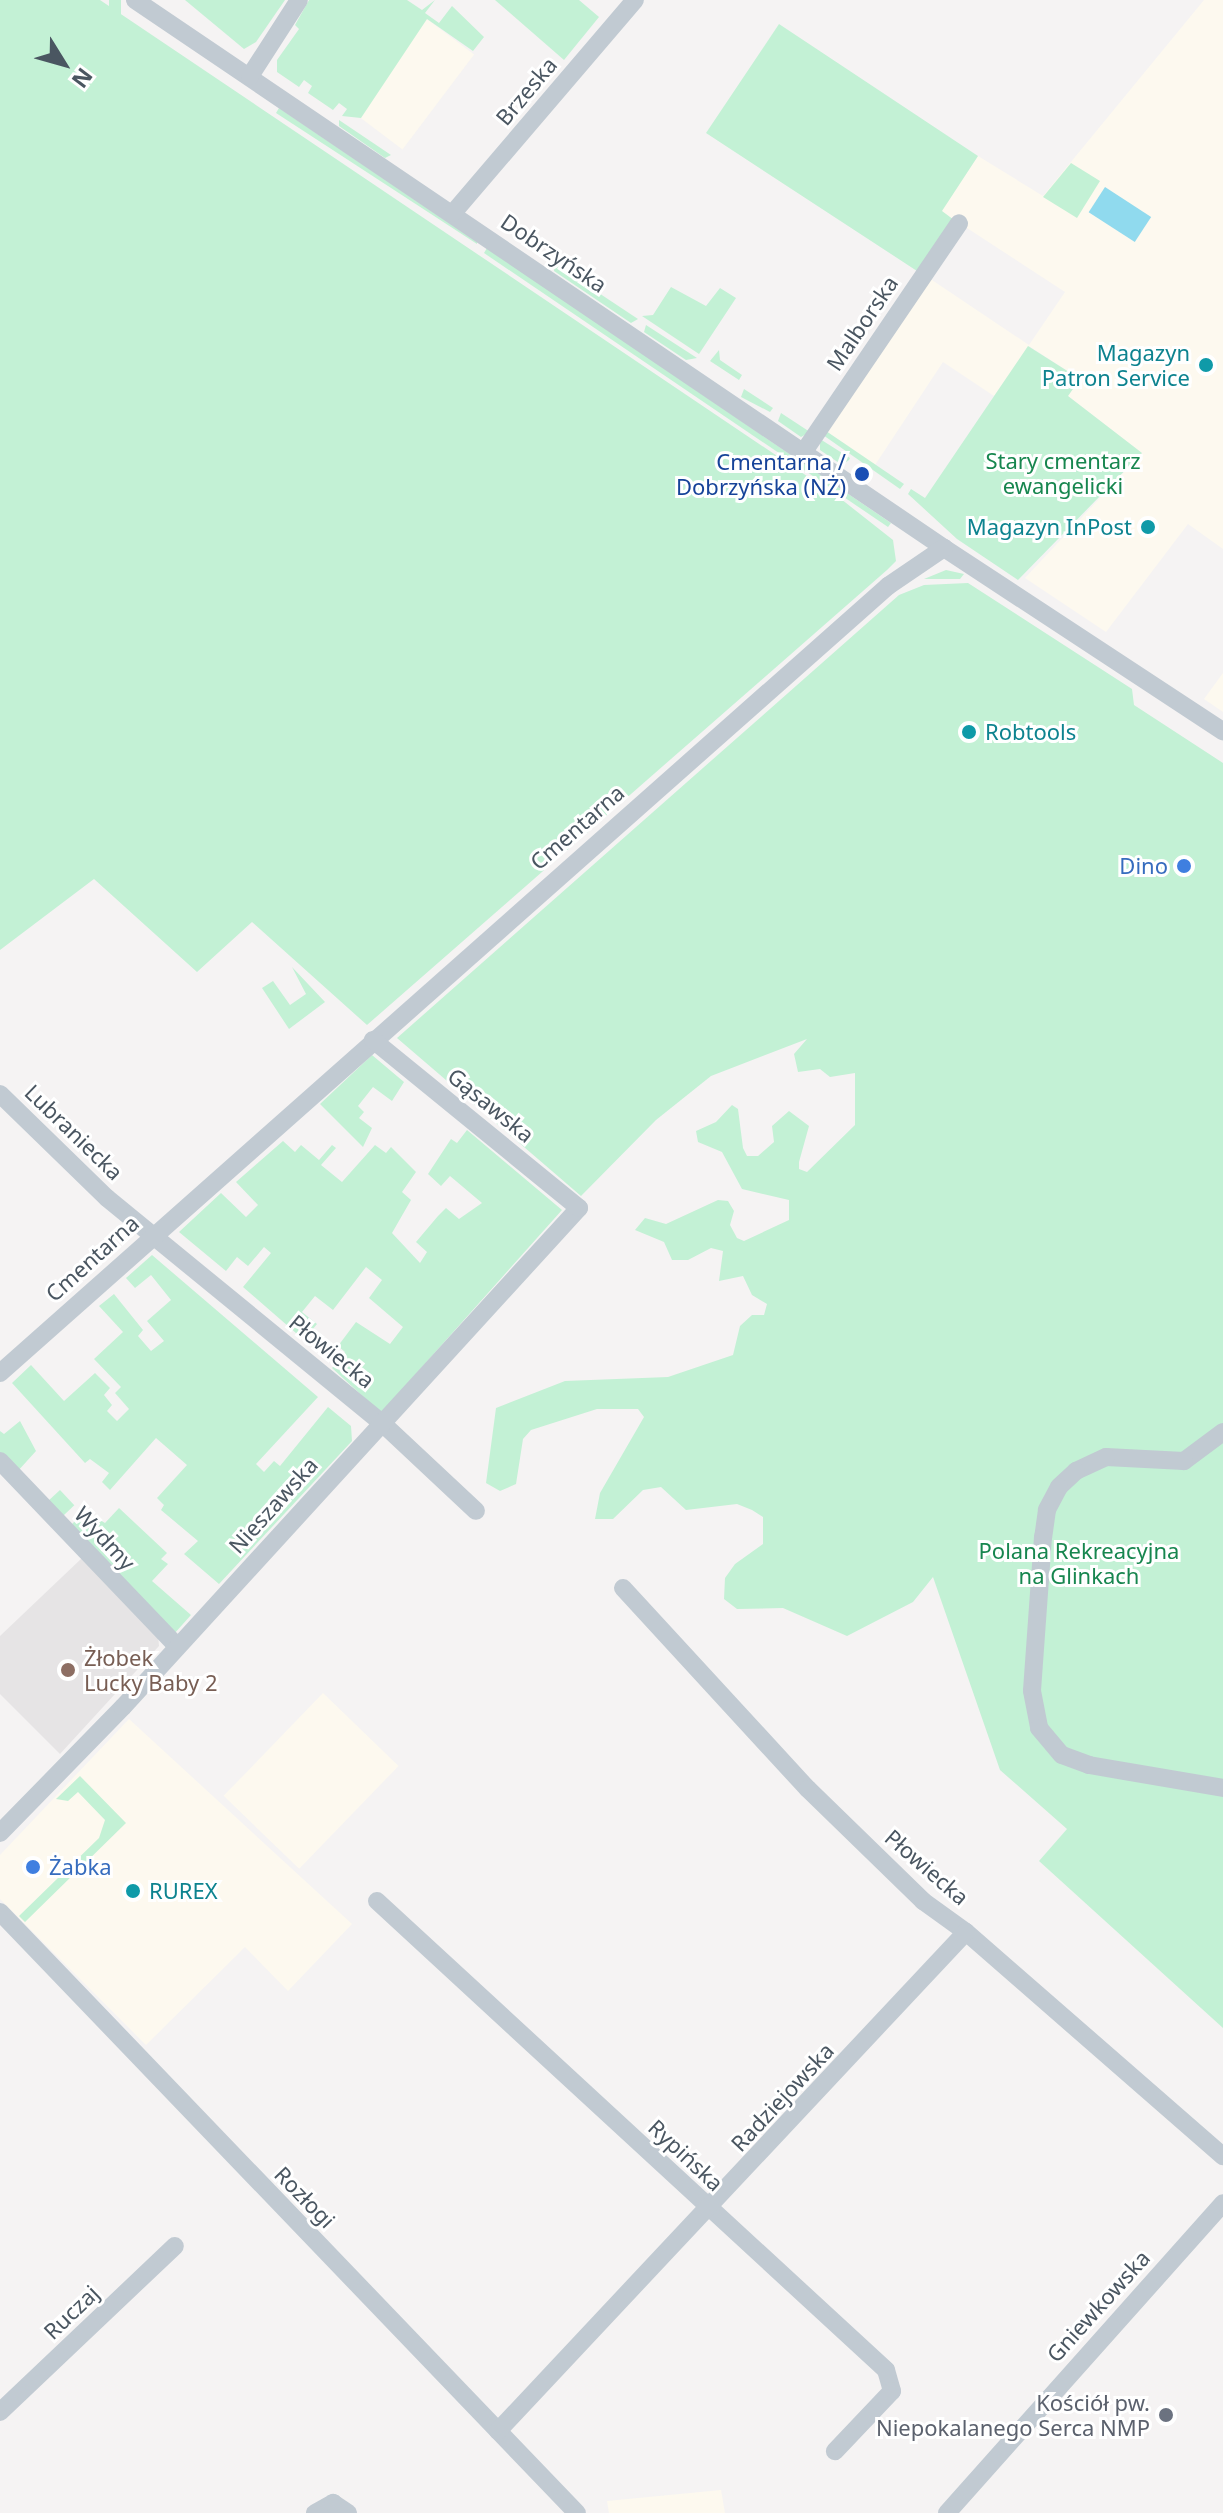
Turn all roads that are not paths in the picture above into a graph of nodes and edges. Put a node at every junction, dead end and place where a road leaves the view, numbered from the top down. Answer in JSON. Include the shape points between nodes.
{"nodes":[{"id":1,"x":135,"y":0,"type":"edge"},
{"id":2,"x":299,"y":0,"type":"edge"},
{"id":3,"x":635,"y":0,"type":"edge"},
{"id":4,"x":250,"y":76,"type":"junction"},
{"id":5,"x":453,"y":213,"type":"junction"},
{"id":6,"x":959,"y":223,"type":"dead end"},
{"id":7,"x":805,"y":450,"type":"junction"},
{"id":8,"x":944,"y":548,"type":"junction"},
{"id":9,"x":1223,"y":731,"type":"edge"},
{"id":10,"x":373,"y":1040,"type":"junction"},
{"id":11,"x":0,"y":1094,"type":"edge"},
{"id":12,"x":579,"y":1208,"type":"joint"},
{"id":13,"x":152,"y":1236,"type":"junction"},
{"id":14,"x":0,"y":1373,"type":"edge"},
{"id":15,"x":381,"y":1422,"type":"junction"},
{"id":16,"x":1223,"y":1432,"type":"edge"},
{"id":17,"x":0,"y":1461,"type":"edge"},
{"id":18,"x":476,"y":1511,"type":"dead end"},
{"id":19,"x":623,"y":1588,"type":"dead end"},
{"id":20,"x":177,"y":1646,"type":"junction"},
{"id":21,"x":1223,"y":1788,"type":"edge"},
{"id":22,"x":0,"y":1833,"type":"edge"},
{"id":23,"x":377,"y":1901,"type":"dead end"},
{"id":24,"x":0,"y":1912,"type":"edge"},
{"id":25,"x":966,"y":1932,"type":"junction"},
{"id":26,"x":1223,"y":2156,"type":"edge"},
{"id":27,"x":1223,"y":2203,"type":"edge"},
{"id":28,"x":710,"y":2210,"type":"junction"},
{"id":29,"x":175,"y":2246,"type":"dead end"},
{"id":30,"x":0,"y":2412,"type":"edge"},
{"id":31,"x":498,"y":2431,"type":"junction"},
{"id":32,"x":835,"y":2451,"type":"dead end"},
{"id":33,"x":315,"y":2513,"type":"edge"},
{"id":34,"x":348,"y":2513,"type":"edge"},
{"id":35,"x":577,"y":2513,"type":"edge"},
{"id":36,"x":947,"y":2513,"type":"edge"}],
"edges":[{"from":1,"to":4,"type":"street","name":"Dobrzyńska"},
{"from":2,"to":4,"type":"street"},
{"from":3,"to":5,"type":"street","name":"Brzeska"},
{"from":4,"to":5,"type":"street","name":"Dobrzyńska"},
{"from":5,"to":7,"type":"street","name":"Dobrzyńska"},
{"from":6,"to":7,"type":"street","name":"Malborska"},
{"from":7,"to":8,"type":"street","name":"Dobrzyńska"},
{"from":8,"to":9,"type":"street"},
{"from":8,"to":10,"type":"street","name":"Cmentarna","via":[[888,586]]},
{"from":10,"to":12,"type":"street","name":"Gąsawska"},
{"from":10,"to":13,"type":"street","name":"Cmentarna"},
{"from":11,"to":13,"type":"street","name":"Lubraniecka"},
{"from":12,"to":15,"type":"street","name":"Nieszawska"},
{"from":13,"to":14,"type":"street","name":"Cmentarna"},
{"from":13,"to":15,"type":"street","name":"Płowiecka"},
{"from":15,"to":18,"type":"street","name":"Płowiecka"},
{"from":15,"to":20,"type":"street","name":"Nieszawska"},
{"from":16,"to":21,"type":"street","via":[[1184,1461],[1106,1457],[1076,1471],[1059,1487],[1047,1510],[1043,1537],[1032,1691],[1039,1728],[1062,1755],[1089,1765]]},
{"from":17,"to":20,"type":"street","name":"Wydmy"},
{"from":19,"to":25,"type":"street","name":"Płowiecka","via":[[808,1789],[923,1901]]},
{"from":20,"to":22,"type":"street","name":"Nieszawska"},
{"from":23,"to":28,"type":"street","name":"Rypińska"},
{"from":24,"to":31,"type":"street","name":"Rozłogi"},
{"from":25,"to":26,"type":"street","name":"Płowiecka"},
{"from":25,"to":28,"type":"street","name":"Radziejowska"},
{"from":27,"to":36,"type":"street","name":"Gniewkowska"},
{"from":28,"to":31,"type":"street","name":"Radziejowska"},
{"from":28,"to":32,"type":"street","name":"Rypińska","via":[[892,2377],[887,2397]]},
{"from":29,"to":30,"type":"street","name":"Ruczaj"},
{"from":31,"to":35,"type":"street","name":"Rozłogi"},
{"from":33,"to":34,"type":"street","via":[[333,2503]]}]}
